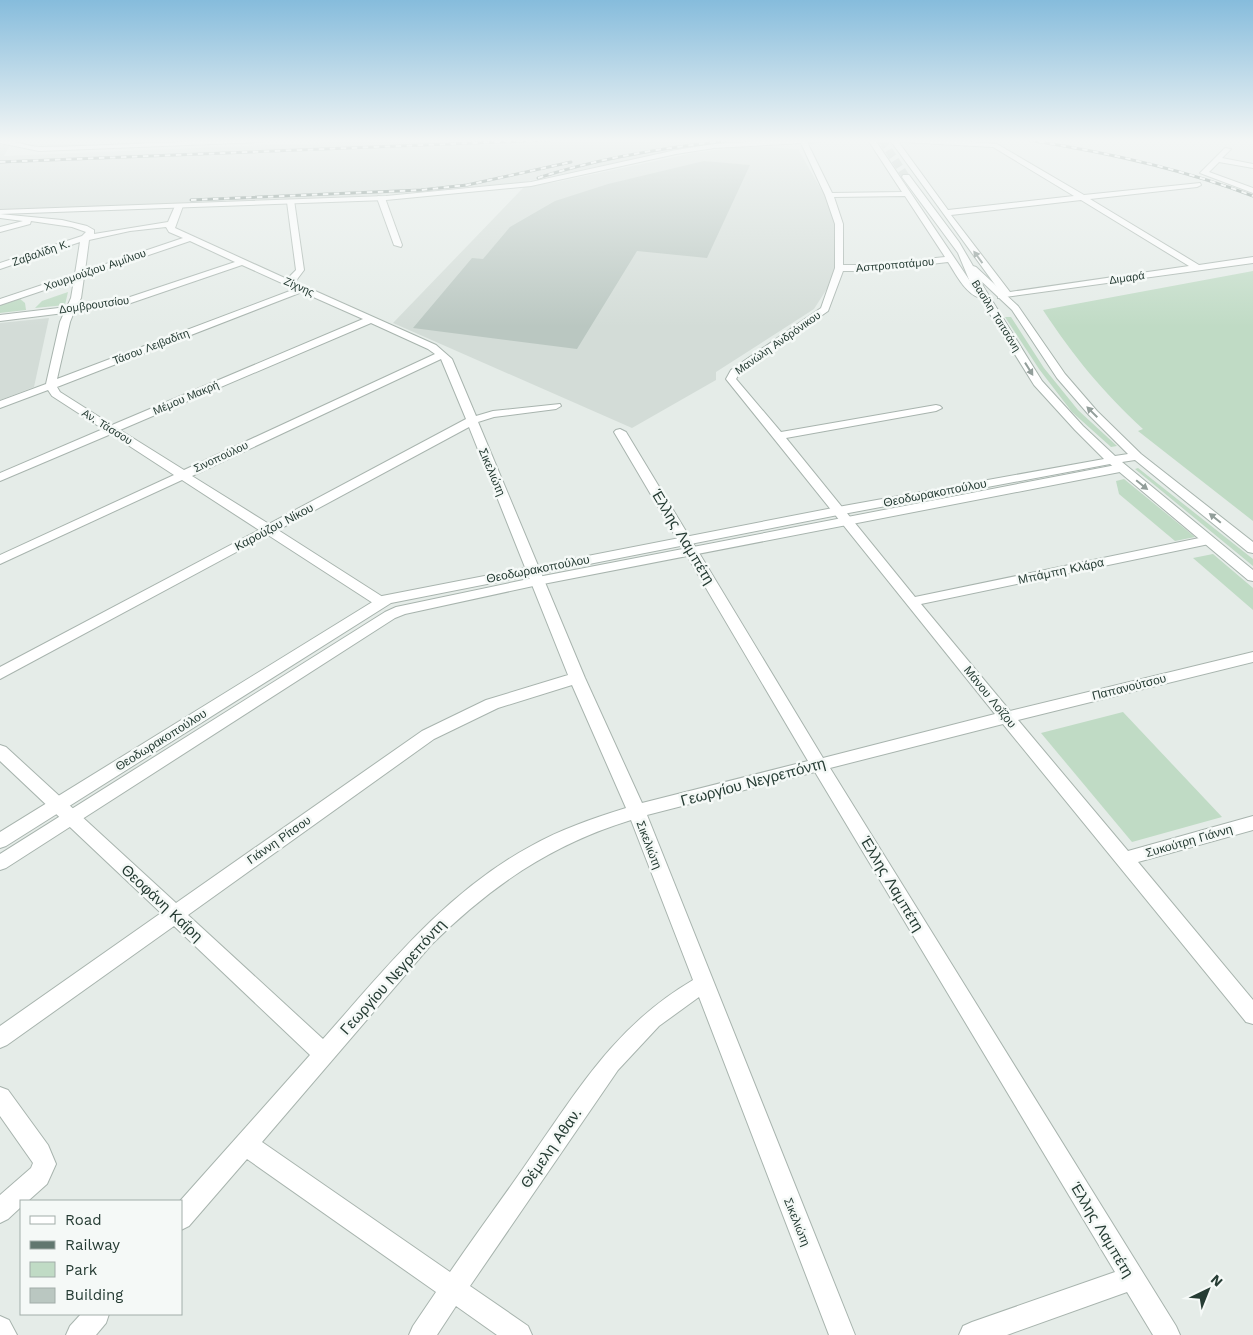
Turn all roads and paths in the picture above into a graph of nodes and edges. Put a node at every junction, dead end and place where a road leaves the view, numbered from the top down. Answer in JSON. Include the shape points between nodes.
{"nodes":[{"id":1,"x":283,"y":202,"type":"edge"},
{"id":2,"x":291,"y":202,"type":"edge"},
{"id":3,"x":382,"y":202,"type":"edge"},
{"id":4,"x":832,"y":202,"type":"edge"},
{"id":5,"x":914,"y":202,"type":"edge"},
{"id":6,"x":925,"y":202,"type":"edge"},
{"id":7,"x":938,"y":202,"type":"edge"},
{"id":8,"x":1036,"y":202,"type":"edge"},
{"id":9,"x":1090,"y":202,"type":"edge"},
{"id":10,"x":179,"y":206,"type":"junction"},
{"id":11,"x":946,"y":213,"type":"junction"},
{"id":12,"x":0,"y":214,"type":"edge"},
{"id":13,"x":32,"y":220,"type":"junction"},
{"id":14,"x":170,"y":224,"type":"junction"},
{"id":15,"x":0,"y":230,"type":"edge"},
{"id":16,"x":85,"y":238,"type":"junction"},
{"id":17,"x":191,"y":238,"type":"junction"},
{"id":18,"x":398,"y":245,"type":"dead end"},
{"id":19,"x":951,"y":260,"type":"junction"},
{"id":20,"x":1253,"y":260,"type":"edge"},
{"id":21,"x":242,"y":262,"type":"junction"},
{"id":22,"x":0,"y":266,"type":"edge"},
{"id":23,"x":970,"y":266,"type":"junction"},
{"id":24,"x":839,"y":268,"type":"junction"},
{"id":25,"x":1198,"y":268,"type":"junction"},
{"id":26,"x":80,"y":275,"type":"junction"},
{"id":27,"x":287,"y":282,"type":"junction"},
{"id":28,"x":302,"y":289,"type":"junction"},
{"id":29,"x":984,"y":296,"type":"junction"},
{"id":30,"x":1005,"y":296,"type":"junction"},
{"id":31,"x":0,"y":302,"type":"edge"},
{"id":32,"x":71,"y":309,"type":"junction"},
{"id":33,"x":0,"y":318,"type":"edge"},
{"id":34,"x":372,"y":319,"type":"junction"},
{"id":35,"x":445,"y":357,"type":"junction"},
{"id":36,"x":732,"y":376,"type":"joint"},
{"id":37,"x":51,"y":385,"type":"junction"},
{"id":38,"x":0,"y":405,"type":"edge"},
{"id":39,"x":556,"y":406,"type":"dead end"},
{"id":40,"x":936,"y":408,"type":"dead end"},
{"id":41,"x":471,"y":420,"type":"junction"},
{"id":42,"x":112,"y":430,"type":"junction"},
{"id":43,"x":620,"y":432,"type":"dead end"},
{"id":44,"x":779,"y":436,"type":"junction"},
{"id":45,"x":1138,"y":456,"type":"junction"},
{"id":46,"x":1116,"y":464,"type":"junction"},
{"id":47,"x":183,"y":475,"type":"junction"},
{"id":48,"x":0,"y":477,"type":"edge"},
{"id":49,"x":842,"y":516,"type":"junction"},
{"id":50,"x":269,"y":530,"type":"junction"},
{"id":51,"x":1209,"y":540,"type":"junction"},
{"id":52,"x":689,"y":547,"type":"junction"},
{"id":53,"x":1253,"y":549,"type":"edge"},
{"id":54,"x":0,"y":560,"type":"edge"},
{"id":55,"x":536,"y":576,"type":"junction"},
{"id":56,"x":1253,"y":577,"type":"edge"},
{"id":57,"x":381,"y":602,"type":"junction"},
{"id":58,"x":912,"y":602,"type":"junction"},
{"id":59,"x":1253,"y":656,"type":"edge"},
{"id":60,"x":0,"y":674,"type":"edge"},
{"id":61,"x":577,"y":678,"type":"junction"},
{"id":62,"x":1006,"y":717,"type":"junction"},
{"id":63,"x":0,"y":751,"type":"edge"},
{"id":64,"x":819,"y":764,"type":"junction"},
{"id":65,"x":65,"y":811,"type":"junction"},
{"id":66,"x":637,"y":812,"type":"junction"},
{"id":67,"x":1253,"y":823,"type":"edge"},
{"id":68,"x":0,"y":842,"type":"edge"},
{"id":69,"x":1124,"y":859,"type":"junction"},
{"id":70,"x":0,"y":863,"type":"edge"},
{"id":71,"x":174,"y":914,"type":"junction"},
{"id":72,"x":703,"y":984,"type":"junction"},
{"id":73,"x":1253,"y":1015,"type":"edge"},
{"id":74,"x":0,"y":1038,"type":"edge"},
{"id":75,"x":324,"y":1054,"type":"junction"},
{"id":76,"x":0,"y":1098,"type":"edge"},
{"id":77,"x":246,"y":1144,"type":"junction"},
{"id":78,"x":0,"y":1211,"type":"edge"},
{"id":79,"x":182,"y":1217,"type":"edge"},
{"id":80,"x":1132,"y":1278,"type":"junction"},
{"id":81,"x":453,"y":1288,"type":"junction"},
{"id":82,"x":97,"y":1315,"type":"edge"},
{"id":83,"x":0,"y":1330,"type":"edge"},
{"id":84,"x":4,"y":1335,"type":"edge"},
{"id":85,"x":79,"y":1335,"type":"edge"},
{"id":86,"x":422,"y":1335,"type":"edge"},
{"id":87,"x":519,"y":1335,"type":"edge"},
{"id":88,"x":842,"y":1335,"type":"edge"},
{"id":89,"x":972,"y":1335,"type":"edge"},
{"id":90,"x":1167,"y":1335,"type":"edge"}],
"edges":[{"from":1,"to":10,"type":"street"},
{"from":2,"to":27,"type":"street","via":[[300,270],[294,279]]},
{"from":3,"to":18,"type":"street"},
{"from":4,"to":24,"type":"street","name":"Μανώλη Ανδρόνικου","via":[[839,224]]},
{"from":5,"to":19,"type":"street"},
{"from":6,"to":23,"type":"street"},
{"from":7,"to":11,"type":"street","name":"Βασίλη Τσιτσάνη"},
{"from":8,"to":11,"type":"street"},
{"from":9,"to":25,"type":"street"},
{"from":10,"to":12,"type":"street"},
{"from":10,"to":14,"type":"street"},
{"from":30,"to":11,"type":"street","name":"Βασίλη Τσιτσάνη","one_way":true},
{"from":12,"to":13,"type":"street"},
{"from":13,"to":15,"type":"street"},
{"from":13,"to":16,"type":"street","via":[[84,228],[91,232]]},
{"from":14,"to":16,"type":"street","name":"Ζαβαλίδη Κ."},
{"from":14,"to":17,"type":"street","name":"Ζίχνης","via":[[172,230]]},
{"from":16,"to":22,"type":"street","name":"Ζαβαλίδη Κ."},
{"from":16,"to":26,"type":"street"},
{"from":17,"to":21,"type":"street","name":"Ζίχνης"},
{"from":17,"to":26,"type":"street","name":"Χουρμούζιου Αιμίλιου"},
{"from":19,"to":24,"type":"street","name":"Ασπροποτάμου"},
{"from":19,"to":29,"type":"street","via":[[969,286]]},
{"from":20,"to":25,"type":"street","name":"Διμαρά"},
{"from":21,"to":27,"type":"street","name":"Ζίχνης"},
{"from":21,"to":32,"type":"street","name":"Δομβρουτσίου","via":[[128,301]]},
{"from":23,"to":29,"type":"street","name":"Βασίλη Τσιτσάνη","via":[[970,272]]},
{"from":23,"to":30,"type":"street","name":"Βασίλη Τσιτσάνη"},
{"from":24,"to":36,"type":"street","name":"Μανώλη Ανδρόνικου","via":[[825,310]]},
{"from":25,"to":30,"type":"street","name":"Διμαρά"},
{"from":26,"to":31,"type":"street","name":"Χουρμούζιου Αιμίλιου"},
{"from":26,"to":32,"type":"street"},
{"from":27,"to":28,"type":"street","name":"Ζίχνης"},
{"from":28,"to":34,"type":"street","name":"Ζίχνης"},
{"from":28,"to":37,"type":"street","name":"Τάσου Λειβαδίτη"},
{"from":29,"to":46,"type":"street","name":"Βασίλη Τσιτσάνη","one_way":true,"via":[[1038,383]]},
{"from":45,"to":30,"type":"street","name":"Βασίλη Τσιτσάνη","one_way":true,"via":[[1070,388]]},
{"from":32,"to":33,"type":"street","name":"Δομβρουτσίου"},
{"from":32,"to":37,"type":"street"},
{"from":34,"to":35,"type":"street","name":"Ζίχνης","via":[[432,347]]},
{"from":34,"to":42,"type":"street","name":"Μέμου Μακρή"},
{"from":35,"to":41,"type":"street","name":"Σικελιώτη"},
{"from":35,"to":47,"type":"street","name":"Σινοπούλου"},
{"from":36,"to":44,"type":"street","name":"Μάνου Λοΐζου","via":[[733,383]]},
{"from":37,"to":38,"type":"street","name":"Τάσου Λειβαδίτη"},
{"from":37,"to":42,"type":"street","name":"Αν. Τάσσου","via":[[56,394]]},
{"from":39,"to":41,"type":"street","name":"Καρούζου Νίκου"},
{"from":40,"to":44,"type":"street"},
{"from":41,"to":50,"type":"street","name":"Καρούζου Νίκου"},
{"from":41,"to":55,"type":"street","name":"Σικελιώτη"},
{"from":42,"to":47,"type":"street","name":"Αν. Τάσσου"},
{"from":42,"to":48,"type":"street","name":"Μέμου Μακρή"},
{"from":43,"to":52,"type":"street","name":"Έλλης Λαμπέτη"},
{"from":44,"to":49,"type":"street","name":"Μάνου Λοΐζου"},
{"from":45,"to":46,"type":"street"},
{"from":53,"to":45,"type":"street","name":"Βασίλη Τσιτσάνη","one_way":true},
{"from":46,"to":49,"type":"street"},
{"from":46,"to":51,"type":"street","name":"Βασίλη Τσιτσάνη","one_way":true},
{"from":47,"to":50,"type":"street","name":"Αν. Τάσσου"},
{"from":47,"to":54,"type":"street","name":"Σινοπούλου"},
{"from":49,"to":52,"type":"street"},
{"from":49,"to":58,"type":"street","name":"Μάνου Λοΐζου"},
{"from":50,"to":57,"type":"street","name":"Αν. Τάσσου"},
{"from":50,"to":60,"type":"street","name":"Καρούζου Νίκου"},
{"from":51,"to":56,"type":"street","name":"Βασίλη Τσιτσάνη"},
{"from":51,"to":58,"type":"street","name":"Μπάμπη Κλάρα"},
{"from":52,"to":55,"type":"street"},
{"from":52,"to":64,"type":"street","name":"Έλλης Λαμπέτη"},
{"from":55,"to":57,"type":"street","name":"Θεοδωρακοπούλου","via":[[394,597]]},
{"from":55,"to":61,"type":"street","name":"Σικελιώτη"},
{"from":55,"to":65,"type":"street","via":[[390,615]]},
{"from":57,"to":65,"type":"street","name":"Θεοδωρακοπούλου"},
{"from":58,"to":62,"type":"street","name":"Μάνου Λοΐζου"},
{"from":59,"to":62,"type":"street","name":"Παπανούτσου"},
{"from":61,"to":66,"type":"street","name":"Σικελιώτη"},
{"from":61,"to":71,"type":"street","name":"Γιάννη Ρίτσου","via":[[492,704],[428,734]]},
{"from":62,"to":64,"type":"street","name":"Γεωργίου Νεγρεπόντη"},
{"from":62,"to":69,"type":"street","name":"Μάνου Λοΐζου"},
{"from":63,"to":65,"type":"street","name":"Θεοφάνη Καΐρη"},
{"from":64,"to":66,"type":"street","name":"Γεωργίου Νεγρεπόντη"},
{"from":64,"to":80,"type":"street","name":"Έλλης Λαμπέτη"},
{"from":65,"to":68,"type":"street","name":"Θεοδωρακοπούλου"},
{"from":65,"to":70,"type":"street"},
{"from":65,"to":71,"type":"street","name":"Θεοφάνη Καΐρη"},
{"from":66,"to":72,"type":"street","name":"Σικελιώτη"},
{"from":66,"to":75,"type":"street","name":"Γεωργίου Νεγρεπόντη","via":[[557,841],[524,858],[490,882],[424,939]]},
{"from":67,"to":69,"type":"street","name":"Συκούτρη Γιάννη"},
{"from":69,"to":73,"type":"street","name":"Μάνου Λοΐζου"},
{"from":71,"to":74,"type":"street","name":"Γιάννη Ρίτσου"},
{"from":71,"to":75,"type":"street","name":"Θεοφάνη Καΐρη"},
{"from":72,"to":81,"type":"street","name":"Θέμελη Αθαν.","via":[[660,1011],[627,1042]]},
{"from":72,"to":88,"type":"street","name":"Σικελιώτη"},
{"from":75,"to":77,"type":"street","name":"Γεωργίου Νεγρεπόντη"},
{"from":76,"to":78,"type":"street","via":[[45,1164],[39,1176]]},
{"from":77,"to":79,"type":"street","name":"Γεωργίου Νεγρεπόντη"},
{"from":77,"to":81,"type":"street"},
{"from":80,"to":89,"type":"street"},
{"from":80,"to":90,"type":"street","name":"Έλλης Λαμπέτη"},
{"from":81,"to":86,"type":"street","name":"Θέμελη Αθαν."},
{"from":81,"to":87,"type":"street"},
{"from":82,"to":85,"type":"street"},
{"from":83,"to":84,"type":"street"}]}
